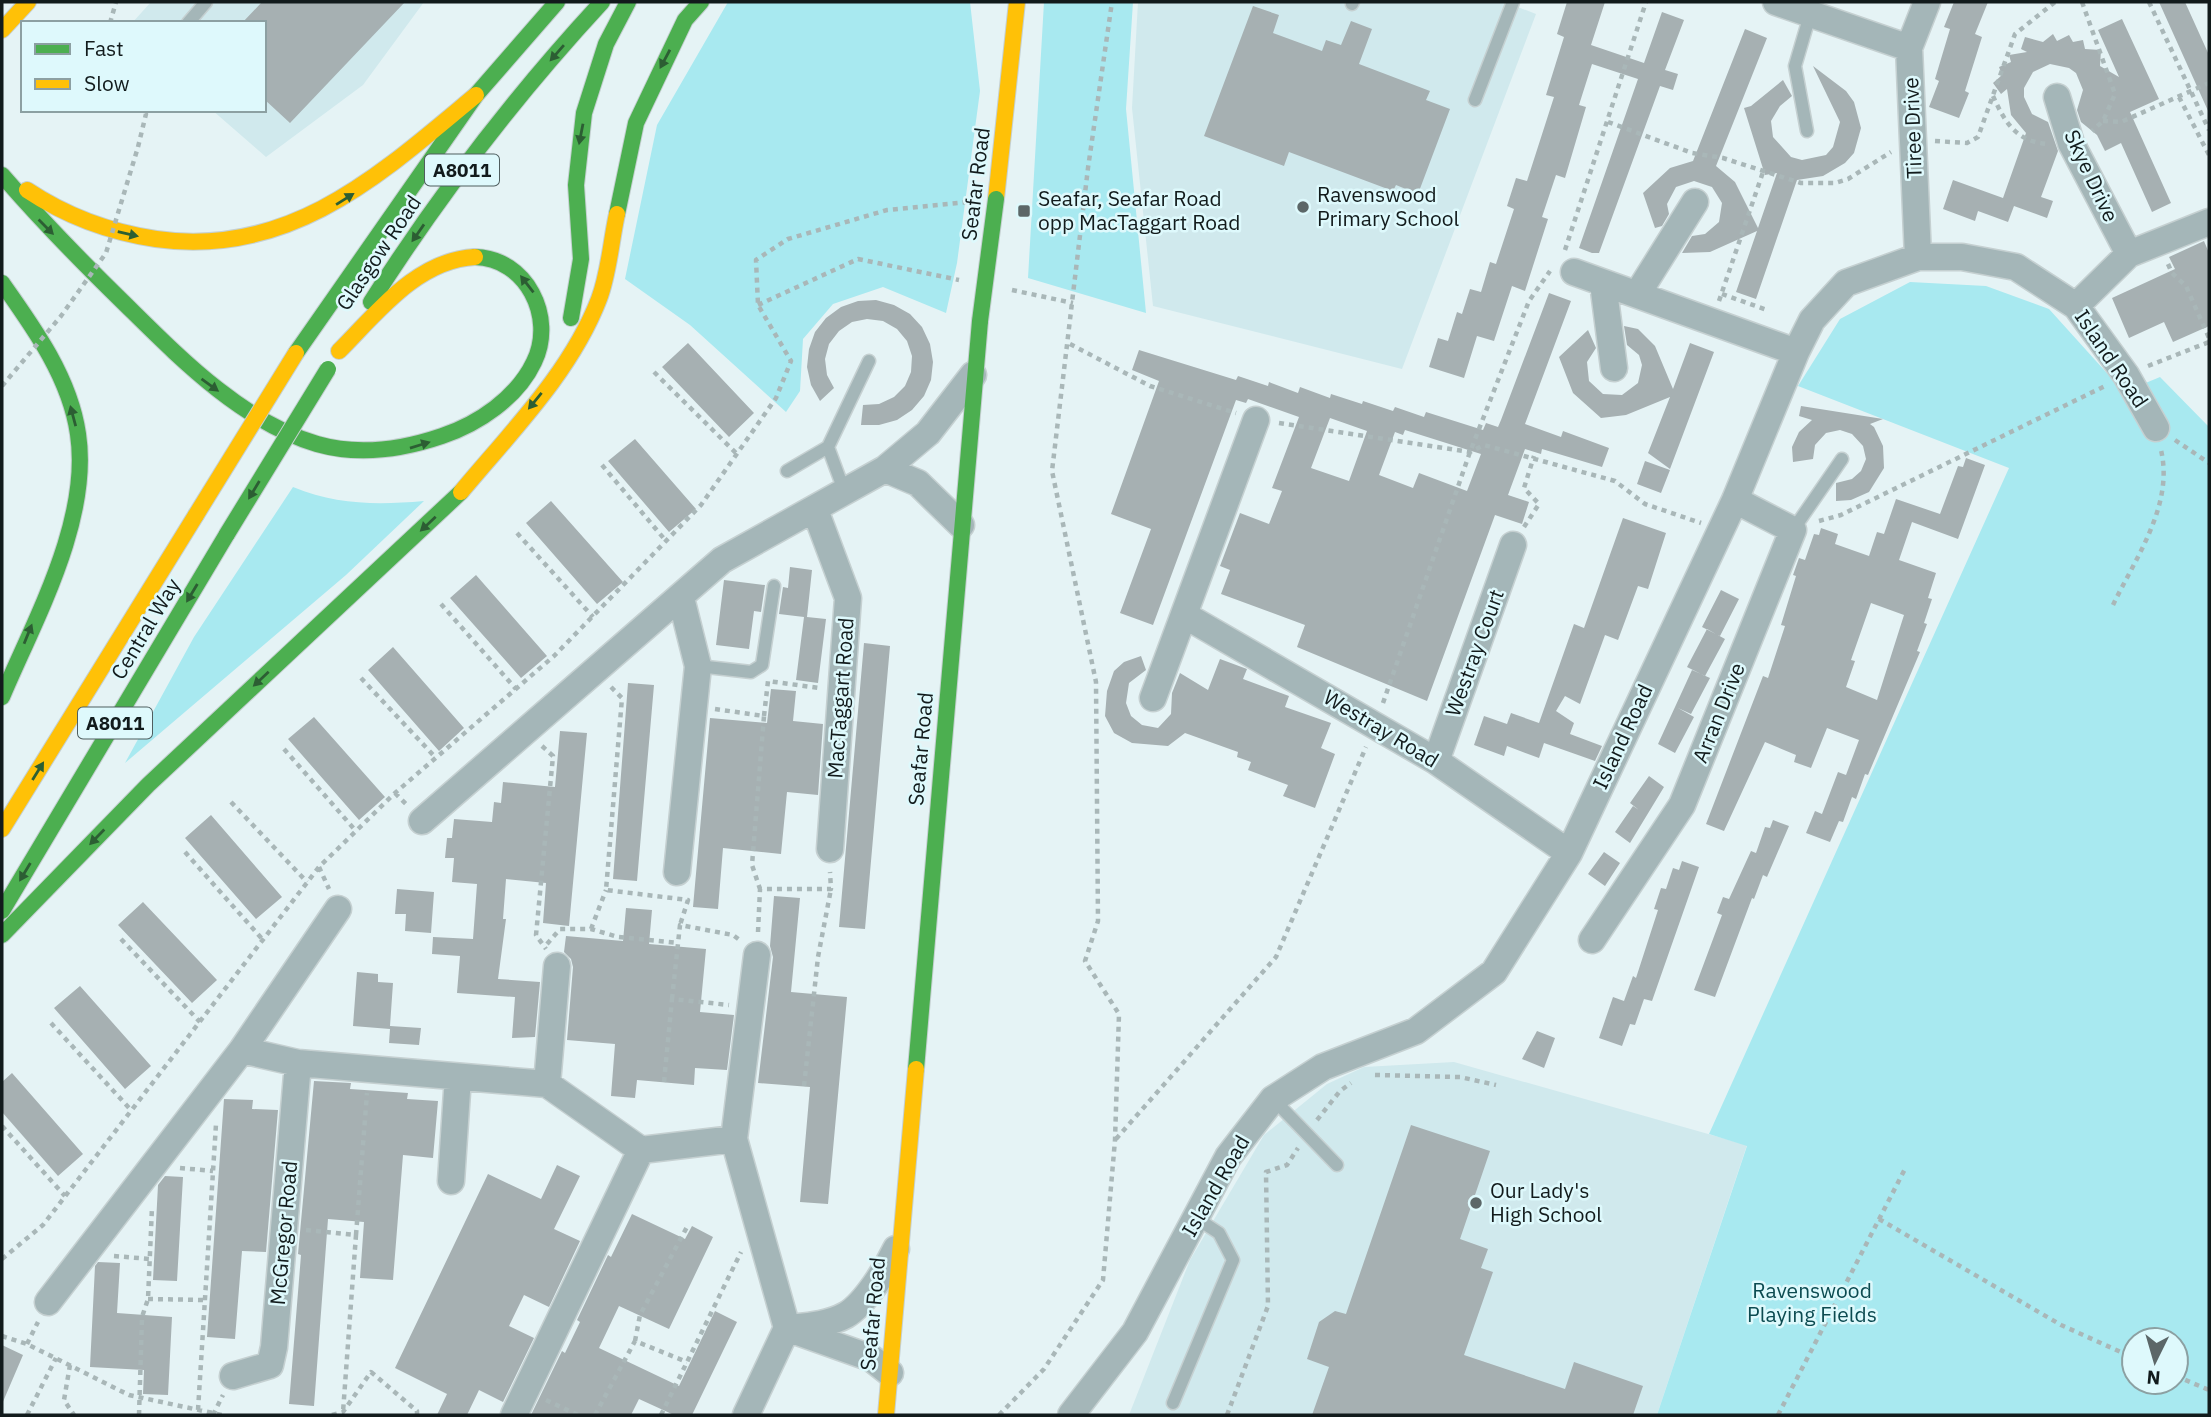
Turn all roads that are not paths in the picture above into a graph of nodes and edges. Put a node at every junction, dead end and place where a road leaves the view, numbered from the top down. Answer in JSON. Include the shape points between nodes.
{"nodes":[{"id":1,"x":28,"y":2,"type":"edge"},
{"id":2,"x":206,"y":2,"type":"edge"},
{"id":3,"x":557,"y":2,"type":"edge"},
{"id":4,"x":602,"y":2,"type":"edge"},
{"id":5,"x":628,"y":2,"type":"edge"},
{"id":6,"x":701,"y":2,"type":"edge"},
{"id":7,"x":1003,"y":2,"type":"edge"},
{"id":8,"x":1017,"y":2,"type":"edge"},
{"id":9,"x":1513,"y":2,"type":"edge"},
{"id":10,"x":1776,"y":2,"type":"edge"},
{"id":11,"x":1927,"y":2,"type":"edge"},
{"id":12,"x":1810,"y":15,"type":"junction"},
{"id":13,"x":190,"y":21,"type":"edge"},
{"id":14,"x":2,"y":30,"type":"edge"},
{"id":15,"x":503,"y":41,"type":"dead end"},
{"id":16,"x":1909,"y":48,"type":"junction"},
{"id":17,"x":1008,"y":88,"type":"junction"},
{"id":18,"x":479,"y":90,"type":"junction"},
{"id":19,"x":2057,"y":97,"type":"dead end"},
{"id":20,"x":1475,"y":100,"type":"dead end"},
{"id":21,"x":1807,"y":131,"type":"dead end"},
{"id":22,"x":2,"y":174,"type":"edge"},
{"id":23,"x":1695,"y":202,"type":"dead end"},
{"id":24,"x":2209,"y":222,"type":"edge"},
{"id":25,"x":2129,"y":254,"type":"junction"},
{"id":26,"x":1918,"y":257,"type":"junction"},
{"id":27,"x":1564,"y":263,"type":"road end"},
{"id":28,"x":2,"y":283,"type":"edge"},
{"id":29,"x":1603,"y":283,"type":"junction"},
{"id":30,"x":1638,"y":293,"type":"junction"},
{"id":31,"x":2076,"y":306,"type":"junction"},
{"id":32,"x":339,"y":351,"type":"junction"},
{"id":33,"x":1796,"y":352,"type":"junction"},
{"id":34,"x":296,"y":353,"type":"joint"},
{"id":35,"x":869,"y":361,"type":"dead end"},
{"id":36,"x":562,"y":362,"type":"junction"},
{"id":37,"x":328,"y":369,"type":"joint"},
{"id":38,"x":1614,"y":369,"type":"dead end"},
{"id":39,"x":973,"y":375,"type":"junction"},
{"id":40,"x":1256,"y":420,"type":"road end"},
{"id":41,"x":229,"y":423,"type":"dead end"},
{"id":42,"x":2156,"y":428,"type":"road end"},
{"id":43,"x":505,"y":436,"type":"junction"},
{"id":44,"x":828,"y":447,"type":"junction"},
{"id":45,"x":472,"y":451,"type":"dead end"},
{"id":46,"x":1842,"y":458,"type":"dead end"},
{"id":47,"x":298,"y":460,"type":"dead end"},
{"id":48,"x":885,"y":470,"type":"junction"},
{"id":49,"x":788,"y":471,"type":"dead end"},
{"id":50,"x":845,"y":493,"type":"junction"},
{"id":51,"x":1735,"y":500,"type":"junction"},
{"id":52,"x":815,"y":510,"type":"junction"},
{"id":53,"x":961,"y":525,"type":"junction"},
{"id":54,"x":1793,"y":530,"type":"junction"},
{"id":55,"x":1513,"y":545,"type":"road end"},
{"id":56,"x":774,"y":586,"type":"dead end"},
{"id":57,"x":681,"y":598,"type":"junction"},
{"id":58,"x":1186,"y":616,"type":"junction"},
{"id":59,"x":698,"y":666,"type":"junction"},
{"id":60,"x":2,"y":697,"type":"edge"},
{"id":61,"x":1153,"y":698,"type":"dead end"},
{"id":62,"x":1436,"y":761,"type":"junction"},
{"id":63,"x":422,"y":821,"type":"dead end"},
{"id":64,"x":2,"y":829,"type":"edge"},
{"id":65,"x":830,"y":849,"type":"road end"},
{"id":66,"x":1569,"y":853,"type":"junction"},
{"id":67,"x":677,"y":872,"type":"dead end"},
{"id":68,"x":338,"y":909,"type":"dead end"},
{"id":69,"x":2,"y":911,"type":"edge"},
{"id":70,"x":2,"y":935,"type":"edge"},
{"id":71,"x":1592,"y":940,"type":"dead end"},
{"id":72,"x":757,"y":955,"type":"road end"},
{"id":73,"x":551,"y":957,"type":"road end"},
{"id":74,"x":242,"y":1049,"type":"junction"},
{"id":75,"x":298,"y":1063,"type":"junction"},
{"id":76,"x":458,"y":1077,"type":"junction"},
{"id":77,"x":547,"y":1084,"type":"junction"},
{"id":78,"x":1273,"y":1099,"type":"junction"},
{"id":79,"x":734,"y":1139,"type":"junction"},
{"id":80,"x":641,"y":1150,"type":"junction"},
{"id":81,"x":1337,"y":1165,"type":"dead end"},
{"id":82,"x":451,"y":1181,"type":"dead end"},
{"id":83,"x":1196,"y":1218,"type":"junction"},
{"id":84,"x":901,"y":1241,"type":"junction"},
{"id":85,"x":48,"y":1302,"type":"dead end"},
{"id":86,"x":787,"y":1328,"type":"junction"},
{"id":87,"x":890,"y":1373,"type":"junction"},
{"id":88,"x":233,"y":1376,"type":"dead end"},
{"id":89,"x":1173,"y":1403,"type":"dead end"},
{"id":90,"x":514,"y":1415,"type":"edge"},
{"id":91,"x":746,"y":1415,"type":"edge"},
{"id":92,"x":886,"y":1415,"type":"edge"},
{"id":93,"x":1071,"y":1415,"type":"edge"}],
"edges":[{"from":1,"to":14,"type":"main road"},
{"from":2,"to":13,"type":"lane"},
{"from":3,"to":18,"type":"main road","name":"Glasgow Road","number":"A8011"},
{"from":4,"to":32,"type":"main road","name":"Glasgow Road","number":"A8011","one_way":true,"via":[[525,89],[461,172]]},
{"from":5,"to":36,"type":"main road","one_way":true,"via":[[593,74],[579,140],[580,274]]},
{"from":6,"to":36,"type":"main road","one_way":true,"via":[[685,20],[636,123],[600,296],[580,341]]},
{"from":7,"to":17,"type":"main road","name":"Seafar Road"},
{"from":8,"to":17,"type":"main road","name":"Seafar Road"},
{"from":9,"to":20,"type":"lane"},
{"from":10,"to":12,"type":"street"},
{"from":11,"to":16,"type":"street","name":"Tiree Drive"},
{"from":12,"to":16,"type":"street"},
{"from":12,"to":21,"type":"lane","via":[[1794,66]]},
{"from":15,"to":18,"type":"main road"},
{"from":16,"to":26,"type":"street","name":"Tiree Drive"},
{"from":17,"to":39,"type":"main road","name":"Seafar Road","bridge":true},
{"from":22,"to":18,"type":"main road","one_way":true,"via":[[38,198],[107,229],[157,241],[239,241],[277,233],[334,206],[361,189]]},
{"from":18,"to":34,"type":"main road","name":"Glasgow Road","number":"A8011"},
{"from":19,"to":25,"type":"street","name":"Skye Drive","via":[[2071,143]]},
{"from":22,"to":32,"type":"main road","one_way":true,"via":[[40,220],[203,380],[273,426],[337,447],[372,452],[406,449],[473,424],[504,400],[538,354],[541,309],[515,269],[495,258],[446,260],[391,301]]},
{"from":23,"to":30,"type":"street"},
{"from":24,"to":25,"type":"street"},
{"from":25,"to":31,"type":"street"},
{"from":26,"to":31,"type":"street","name":"Island Road","via":[[1962,257],[2015,267]]},
{"from":26,"to":33,"type":"street","name":"Island Road","via":[[1846,283],[1812,320]]},
{"from":27,"to":29,"type":"street"},
{"from":60,"to":28,"type":"main road","one_way":true,"via":[[64,544],[79,474],[71,405],[29,321]]},
{"from":29,"to":30,"type":"street"},
{"from":29,"to":38,"type":"street"},
{"from":30,"to":33,"type":"street"},
{"from":31,"to":42,"type":"street","name":"Island Road","via":[[2126,375]]},
{"from":32,"to":37,"type":"main road","name":"Glasgow Road","number":"A8011"},
{"from":33,"to":51,"type":"street","name":"Island Road"},
{"from":64,"to":34,"type":"main road","name":"Central Way","number":"A8011","one_way":true,"bridge":true},
{"from":35,"to":44,"type":"lane"},
{"from":36,"to":43,"type":"main road","one_way":true,"via":[[538,399]]},
{"from":37,"to":69,"type":"main road","name":"Central Way","number":"A8011","one_way":true,"bridge":true},
{"from":39,"to":48,"type":"street","via":[[928,433]]},
{"from":39,"to":53,"type":"main road","name":"Seafar Road"},
{"from":40,"to":58,"type":"street"},
{"from":41,"to":47,"type":"main road"},
{"from":43,"to":45,"type":"main road"},
{"from":43,"to":70,"type":"main road","one_way":true,"via":[[456,498],[148,785]]},
{"from":44,"to":49,"type":"lane"},
{"from":44,"to":50,"type":"lane"},
{"from":46,"to":54,"type":"lane"},
{"from":48,"to":50,"type":"street"},
{"from":48,"to":53,"type":"street","via":[[918,482]]},
{"from":50,"to":52,"type":"street"},
{"from":51,"to":54,"type":"street"},
{"from":51,"to":66,"type":"street","name":"Island Road"},
{"from":52,"to":57,"type":"street","via":[[722,560]]},
{"from":52,"to":65,"type":"street","name":"MacTaggart Road","via":[[848,598]]},
{"from":53,"to":84,"type":"main road","name":"Seafar Road"},
{"from":54,"to":71,"type":"street","name":"Arran Drive","via":[[1682,805]]},
{"from":55,"to":62,"type":"street","name":"Westray Court"},
{"from":56,"to":59,"type":"lane","via":[[762,665],[751,672]]},
{"from":57,"to":59,"type":"street"},
{"from":57,"to":63,"type":"street"},
{"from":58,"to":61,"type":"street"},
{"from":58,"to":62,"type":"street","name":"Westray Road"},
{"from":59,"to":67,"type":"street"},
{"from":62,"to":66,"type":"street","name":"Westray Road"},
{"from":66,"to":78,"type":"street","name":"Island Road","via":[[1493,972],[1416,1031],[1323,1067]]},
{"from":68,"to":74,"type":"street"},
{"from":72,"to":79,"type":"street"},
{"from":73,"to":77,"type":"street"},
{"from":74,"to":75,"type":"street"},
{"from":74,"to":85,"type":"street"},
{"from":75,"to":76,"type":"street"},
{"from":75,"to":88,"type":"street","name":"McGregor Road","via":[[274,1347],[270,1365]]},
{"from":76,"to":77,"type":"street"},
{"from":76,"to":82,"type":"street"},
{"from":77,"to":80,"type":"street"},
{"from":78,"to":81,"type":"lane"},
{"from":78,"to":83,"type":"street","name":"Island Road","via":[[1228,1157]]},
{"from":79,"to":80,"type":"street"},
{"from":79,"to":86,"type":"street"},
{"from":80,"to":90,"type":"street"},
{"from":83,"to":89,"type":"lane","via":[[1219,1233],[1233,1260]]},
{"from":83,"to":93,"type":"street","name":"Island Road","via":[[1135,1332]]},
{"from":84,"to":86,"type":"street","via":[[887,1268],[848,1314],[821,1324]]},
{"from":84,"to":87,"type":"main road","name":"Seafar Road"},
{"from":86,"to":87,"type":"street","via":[[871,1358]]},
{"from":86,"to":91,"type":"street"},
{"from":87,"to":92,"type":"main road","name":"Seafar Road"}]}
